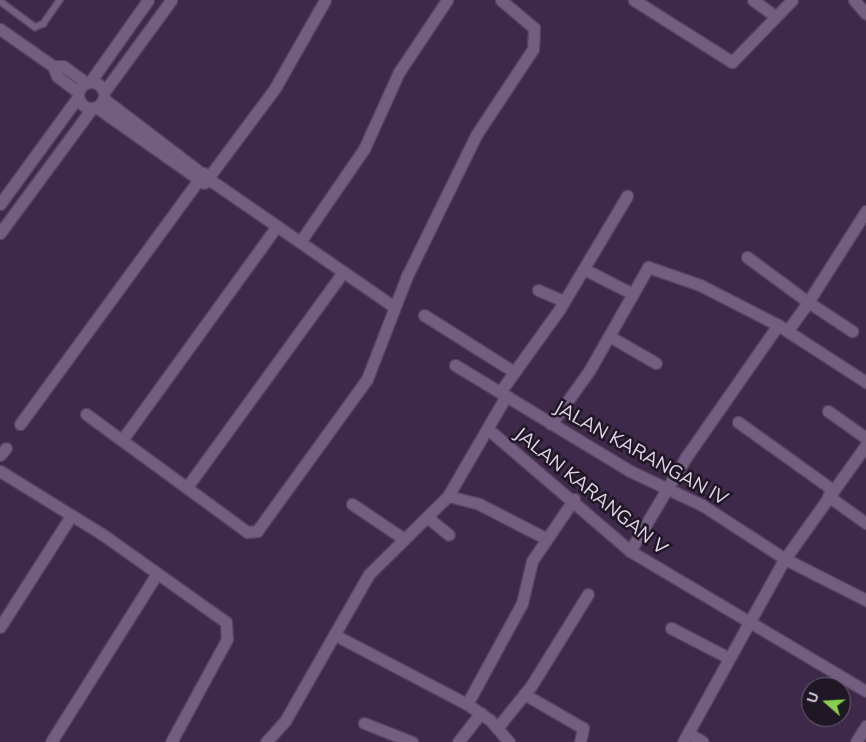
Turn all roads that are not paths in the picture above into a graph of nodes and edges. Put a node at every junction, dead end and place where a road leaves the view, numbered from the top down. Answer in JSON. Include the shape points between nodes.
{"nodes":[{"id":1,"x":60,"y":0,"type":"edge"},
{"id":2,"x":148,"y":0,"type":"edge"},
{"id":3,"x":171,"y":0,"type":"edge"},
{"id":4,"x":325,"y":0,"type":"edge"},
{"id":5,"x":447,"y":0,"type":"edge"},
{"id":6,"x":501,"y":0,"type":"edge"},
{"id":7,"x":634,"y":0,"type":"edge"},
{"id":8,"x":753,"y":0,"type":"edge"},
{"id":9,"x":792,"y":0,"type":"edge"},
{"id":10,"x":854,"y":0,"type":"edge"},
{"id":11,"x":0,"y":1,"type":"edge"},
{"id":12,"x":866,"y":14,"type":"edge"},
{"id":13,"x":775,"y":16,"type":"junction"},
{"id":14,"x":0,"y":29,"type":"edge"},
{"id":15,"x":54,"y":66,"type":"junction"},
{"id":16,"x":88,"y":82,"type":"junction"},
{"id":17,"x":78,"y":95,"type":"junction"},
{"id":18,"x":99,"y":102,"type":"junction"},
{"id":19,"x":206,"y":179,"type":"junction"},
{"id":20,"x":627,"y":196,"type":"dead end"},
{"id":21,"x":0,"y":204,"type":"edge"},
{"id":22,"x":866,"y":211,"type":"edge"},
{"id":23,"x":277,"y":226,"type":"junction"},
{"id":24,"x":0,"y":233,"type":"edge"},
{"id":25,"x":300,"y":242,"type":"junction"},
{"id":26,"x":747,"y":257,"type":"dead end"},
{"id":27,"x":584,"y":269,"type":"junction"},
{"id":28,"x":343,"y":272,"type":"junction"},
{"id":29,"x":538,"y":290,"type":"dead end"},
{"id":30,"x":631,"y":294,"type":"junction"},
{"id":31,"x":564,"y":301,"type":"junction"},
{"id":32,"x":808,"y":302,"type":"junction"},
{"id":33,"x":394,"y":307,"type":"junction"},
{"id":34,"x":424,"y":315,"type":"dead end"},
{"id":35,"x":783,"y":328,"type":"junction"},
{"id":36,"x":852,"y":331,"type":"dead end"},
{"id":37,"x":609,"y":336,"type":"junction"},
{"id":38,"x":656,"y":363,"type":"dead end"},
{"id":39,"x":455,"y":365,"type":"dead end"},
{"id":40,"x":514,"y":372,"type":"junction"},
{"id":41,"x":866,"y":382,"type":"edge"},
{"id":42,"x":503,"y":394,"type":"junction"},
{"id":43,"x":828,"y":411,"type":"dead end"},
{"id":44,"x":86,"y":414,"type":"dead end"},
{"id":45,"x":738,"y":422,"type":"dead end"},
{"id":46,"x":20,"y":424,"type":"dead end"},
{"id":47,"x":551,"y":424,"type":"junction"},
{"id":48,"x":489,"y":430,"type":"junction"},
{"id":49,"x":866,"y":438,"type":"edge"},
{"id":50,"x":122,"y":440,"type":"junction"},
{"id":51,"x":866,"y":445,"type":"edge"},
{"id":52,"x":0,"y":471,"type":"edge"},
{"id":53,"x":188,"y":487,"type":"junction"},
{"id":54,"x":672,"y":488,"type":"junction"},
{"id":55,"x":831,"y":493,"type":"junction"},
{"id":56,"x":448,"y":496,"type":"junction"},
{"id":57,"x":574,"y":499,"type":"junction"},
{"id":58,"x":352,"y":504,"type":"dead end"},
{"id":59,"x":71,"y":516,"type":"junction"},
{"id":60,"x":428,"y":517,"type":"junction"},
{"id":61,"x":866,"y":523,"type":"edge"},
{"id":62,"x":449,"y":535,"type":"dead end"},
{"id":63,"x":404,"y":538,"type":"junction"},
{"id":64,"x":547,"y":539,"type":"junction"},
{"id":65,"x":630,"y":551,"type":"junction"},
{"id":66,"x":785,"y":559,"type":"junction"},
{"id":67,"x":156,"y":575,"type":"junction"},
{"id":68,"x":588,"y":594,"type":"dead end"},
{"id":69,"x":866,"y":600,"type":"edge"},
{"id":70,"x":750,"y":620,"type":"junction"},
{"id":71,"x":0,"y":627,"type":"edge"},
{"id":72,"x":671,"y":628,"type":"dead end"},
{"id":73,"x":335,"y":635,"type":"junction"},
{"id":74,"x":729,"y":658,"type":"junction"},
{"id":75,"x":866,"y":691,"type":"edge"},
{"id":76,"x":524,"y":694,"type":"junction"},
{"id":77,"x":466,"y":704,"type":"junction"},
{"id":78,"x":481,"y":713,"type":"junction"},
{"id":79,"x":364,"y":723,"type":"dead end"},
{"id":80,"x":866,"y":726,"type":"edge"},
{"id":81,"x":497,"y":728,"type":"junction"},
{"id":82,"x":686,"y":738,"type":"edge"},
{"id":83,"x":51,"y":742,"type":"edge"},
{"id":84,"x":171,"y":742,"type":"edge"},
{"id":85,"x":266,"y":742,"type":"edge"},
{"id":86,"x":412,"y":742,"type":"edge"},
{"id":87,"x":458,"y":742,"type":"edge"},
{"id":88,"x":509,"y":742,"type":"edge"},
{"id":89,"x":580,"y":742,"type":"edge"},
{"id":90,"x":703,"y":742,"type":"edge"},
{"id":91,"x":856,"y":742,"type":"edge"}],
"edges":[{"from":1,"to":11,"type":"lane","via":[[43,24],[35,27]]},
{"from":2,"to":16,"type":"street"},
{"from":3,"to":18,"type":"street"},
{"from":4,"to":19,"type":"street","via":[[275,88]]},
{"from":5,"to":25,"type":"street","via":[[399,72],[364,149]]},
{"from":6,"to":33,"type":"street","via":[[534,28],[536,41],[476,135]]},
{"from":7,"to":13,"type":"street","via":[[727,61],[743,55]]},
{"from":8,"to":13,"type":"street"},
{"from":9,"to":13,"type":"street"},
{"from":10,"to":12,"type":"street"},
{"from":14,"to":15,"type":"street"},
{"from":15,"to":16,"type":"street","via":[[63,66]]},
{"from":15,"to":17,"type":"street","via":[[56,76]]},
{"from":16,"to":17,"type":"street"},
{"from":16,"to":18,"type":"street"},
{"from":17,"to":18,"type":"street","via":[[83,105]]},
{"from":17,"to":21,"type":"street"},
{"from":18,"to":19,"type":"street"},
{"from":18,"to":24,"type":"street"},
{"from":19,"to":23,"type":"street"},
{"from":19,"to":46,"type":"street"},
{"from":20,"to":27,"type":"street"},
{"from":22,"to":32,"type":"street"},
{"from":23,"to":25,"type":"street"},
{"from":23,"to":50,"type":"street"},
{"from":25,"to":28,"type":"street"},
{"from":26,"to":32,"type":"street"},
{"from":27,"to":30,"type":"street"},
{"from":27,"to":31,"type":"street"},
{"from":28,"to":33,"type":"street"},
{"from":28,"to":53,"type":"street"},
{"from":29,"to":31,"type":"street"},
{"from":30,"to":35,"type":"street","via":[[644,269],[654,269],[700,285]]},
{"from":30,"to":37,"type":"street"},
{"from":31,"to":40,"type":"street"},
{"from":32,"to":35,"type":"street"},
{"from":32,"to":36,"type":"street"},
{"from":33,"to":53,"type":"street","via":[[367,379],[257,531],[247,532]]},
{"from":34,"to":40,"type":"street"},
{"from":35,"to":41,"type":"street"},
{"from":35,"to":54,"type":"street","via":[[686,457]]},
{"from":37,"to":38,"type":"street"},
{"from":37,"to":47,"type":"street"},
{"from":39,"to":42,"type":"street","name":"JALAN KARANGAN IV"},
{"from":40,"to":42,"type":"street"},
{"from":42,"to":47,"type":"street","name":"JALAN KARANGAN IV"},
{"from":42,"to":48,"type":"street"},
{"from":43,"to":49,"type":"street"},
{"from":44,"to":50,"type":"street"},
{"from":45,"to":55,"type":"street"},
{"from":47,"to":54,"type":"street","name":"JALAN KARANGAN IV","via":[[630,471]]},
{"from":48,"to":56,"type":"street"},
{"from":48,"to":57,"type":"street","name":"JALAN KARANGAN V"},
{"from":50,"to":53,"type":"street"},
{"from":51,"to":55,"type":"street"},
{"from":52,"to":59,"type":"street"},
{"from":54,"to":65,"type":"street"},
{"from":54,"to":66,"type":"street","name":"JALAN KARANGAN IV"},
{"from":55,"to":61,"type":"street"},
{"from":55,"to":66,"type":"street"},
{"from":56,"to":60,"type":"street"},
{"from":56,"to":64,"type":"street","via":[[479,504]]},
{"from":57,"to":64,"type":"street"},
{"from":57,"to":65,"type":"street","name":"JALAN KARANGAN V"},
{"from":58,"to":63,"type":"street"},
{"from":59,"to":67,"type":"street"},
{"from":59,"to":71,"type":"street","via":[[24,597]]},
{"from":60,"to":62,"type":"street"},
{"from":60,"to":63,"type":"street"},
{"from":63,"to":73,"type":"street","via":[[369,574]]},
{"from":64,"to":77,"type":"street","via":[[526,577],[522,603]]},
{"from":65,"to":70,"type":"street","name":"JALAN KARANGAN V"},
{"from":66,"to":69,"type":"street","name":"JALAN KARANGAN IV"},
{"from":66,"to":70,"type":"street"},
{"from":67,"to":83,"type":"street"},
{"from":67,"to":84,"type":"street","via":[[221,617],[228,627],[227,639]]},
{"from":68,"to":76,"type":"street"},
{"from":70,"to":74,"type":"street"},
{"from":70,"to":75,"type":"street","name":"JALAN KARANGAN V"},
{"from":72,"to":74,"type":"street"},
{"from":73,"to":77,"type":"street"},
{"from":73,"to":85,"type":"street","via":[[285,721]]},
{"from":74,"to":82,"type":"street"},
{"from":76,"to":81,"type":"street"},
{"from":76,"to":89,"type":"street","via":[[583,728]]},
{"from":77,"to":78,"type":"street"},
{"from":78,"to":81,"type":"street"},
{"from":78,"to":87,"type":"street"},
{"from":79,"to":86,"type":"street"},
{"from":80,"to":91,"type":"street"},
{"from":81,"to":88,"type":"street"},
{"from":82,"to":90,"type":"street"}]}
